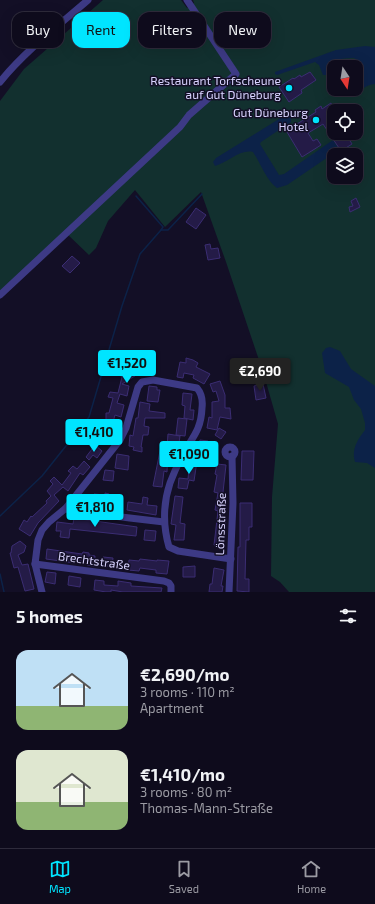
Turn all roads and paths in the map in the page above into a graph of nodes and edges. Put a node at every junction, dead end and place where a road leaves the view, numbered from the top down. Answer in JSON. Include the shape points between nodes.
{"nodes":[{"id":1,"x":88,"y":0,"type":"edge"},
{"id":2,"x":187,"y":0,"type":"edge"},
{"id":3,"x":0,"y":82,"type":"edge"},
{"id":4,"x":0,"y":295,"type":"edge"},
{"id":5,"x":232,"y":456,"type":"dead end"},
{"id":6,"x":66,"y":508,"type":"junction"},
{"id":7,"x":164,"y":522,"type":"junction"},
{"id":8,"x":231,"y":559,"type":"junction"},
{"id":9,"x":35,"y":564,"type":"junction"},
{"id":10,"x":42,"y":592,"type":"edge"},
{"id":11,"x":171,"y":592,"type":"edge"},
{"id":12,"x":230,"y":592,"type":"edge"}],
"edges":[{"from":1,"to":3,"type":"street","via":[[24,56]]},
{"from":2,"to":4,"type":"street","via":[[236,74],[189,115],[180,127]]},
{"from":5,"to":8,"type":"street","name":"Lönsstraße"},
{"from":6,"to":7,"type":"street","via":[[70,511]]},
{"from":6,"to":7,"type":"street","via":[[120,440],[138,387],[142,382],[153,380],[196,388],[201,395],[202,405],[202,418],[195,437],[181,457],[170,483]]},
{"from":6,"to":9,"type":"street","via":[[42,530]]},
{"from":7,"to":8,"type":"street","via":[[169,547],[178,551]]},
{"from":8,"to":12,"type":"street","name":"Lönsstraße"},
{"from":9,"to":10,"type":"street"},
{"from":9,"to":11,"type":"street","name":"Brechtstraße","via":[[164,581],[171,586]]}]}
